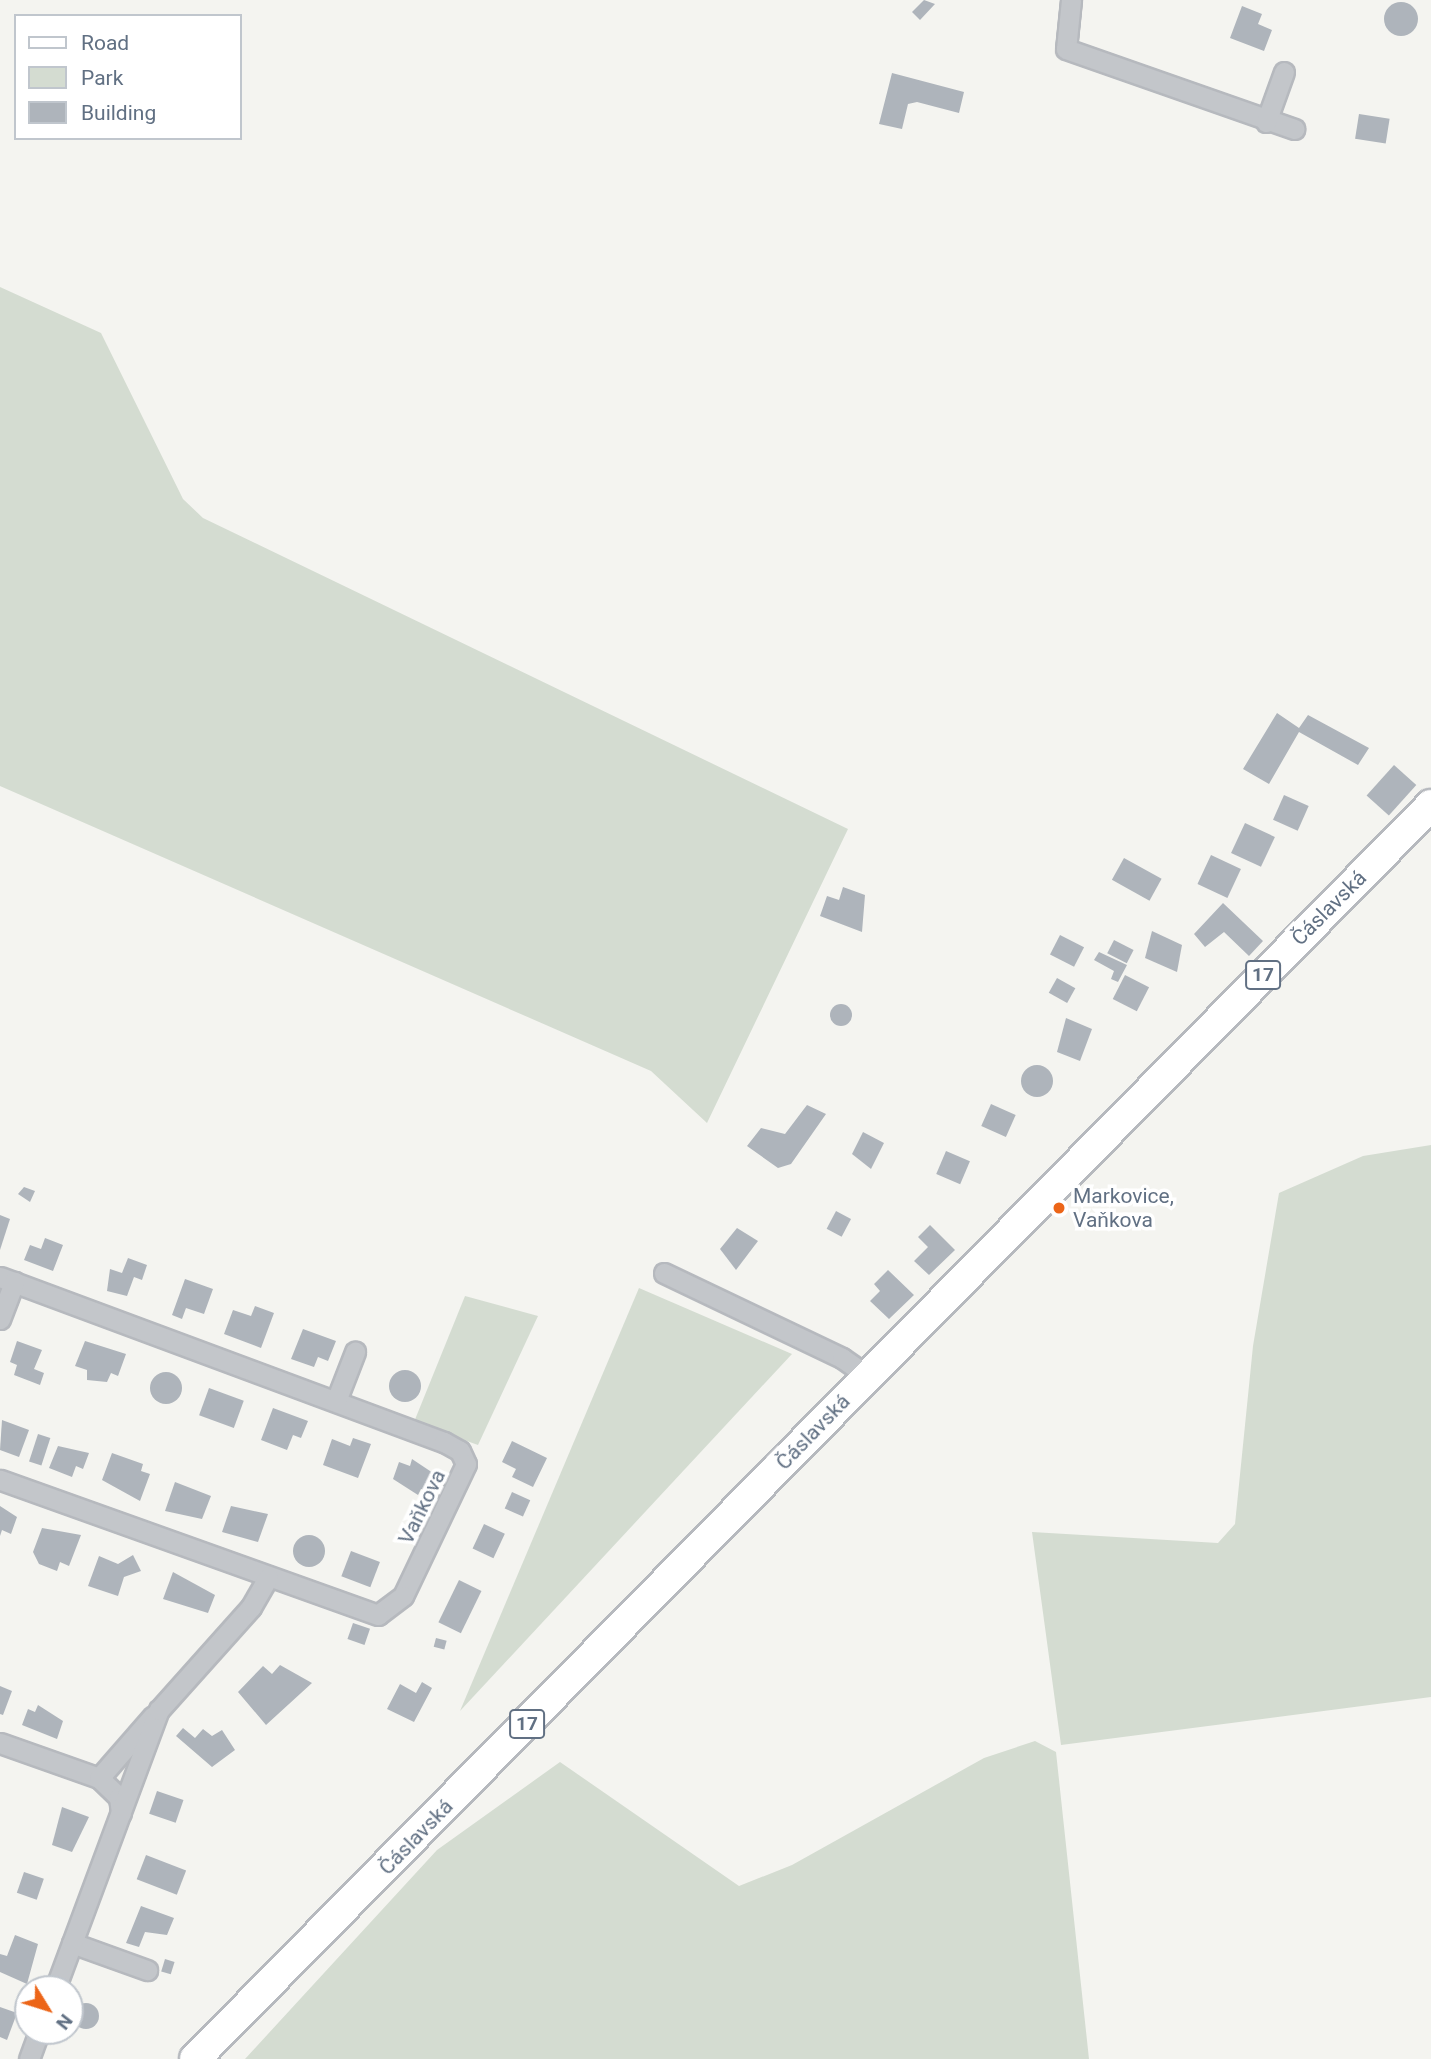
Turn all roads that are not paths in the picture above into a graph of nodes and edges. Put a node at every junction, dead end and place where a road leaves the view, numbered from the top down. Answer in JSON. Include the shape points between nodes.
{"nodes":[{"id":1,"x":1072,"y":0,"type":"edge"},
{"id":2,"x":1284,"y":72,"type":"dead end"},
{"id":3,"x":1266,"y":122,"type":"junction"},
{"id":4,"x":1294,"y":129,"type":"dead end"},
{"id":5,"x":1431,"y":805,"type":"edge"},
{"id":6,"x":664,"y":1273,"type":"dead end"},
{"id":7,"x":7,"y":1280,"type":"edge"},
{"id":8,"x":0,"y":1320,"type":"edge"},
{"id":9,"x":355,"y":1352,"type":"dead end"},
{"id":10,"x":868,"y":1376,"type":"junction"},
{"id":11,"x":336,"y":1401,"type":"junction"},
{"id":12,"x":0,"y":1480,"type":"edge"},
{"id":13,"x":268,"y":1578,"type":"junction"},
{"id":14,"x":159,"y":1710,"type":"junction"},
{"id":15,"x":0,"y":1743,"type":"edge"},
{"id":16,"x":99,"y":1778,"type":"junction"},
{"id":17,"x":121,"y":1813,"type":"junction"},
{"id":18,"x":72,"y":1943,"type":"junction"},
{"id":19,"x":147,"y":1970,"type":"dead end"},
{"id":20,"x":60,"y":1975,"type":"edge"},
{"id":21,"x":195,"y":2059,"type":"edge"}],
"edges":[{"from":1,"to":3,"type":"street","via":[[1066,49]]},
{"from":2,"to":3,"type":"street"},
{"from":3,"to":4,"type":"street"},
{"from":5,"to":10,"type":"main road","name":"Čáslavská","number":"17"},
{"from":6,"to":10,"type":"street","via":[[842,1358]]},
{"from":7,"to":8,"type":"street"},
{"from":7,"to":11,"type":"street","name":"Vaňkova"},
{"from":9,"to":11,"type":"street"},
{"from":10,"to":21,"type":"main road","name":"Čáslavská","number":"17"},
{"from":11,"to":13,"type":"street","name":"Vaňkova","via":[[460,1451],[466,1464],[461,1481],[403,1596],[386,1614]]},
{"from":12,"to":13,"type":"street","name":"Vaňkova"},
{"from":13,"to":14,"type":"street","via":[[251,1606]]},
{"from":14,"to":16,"type":"street"},
{"from":14,"to":17,"type":"street"},
{"from":15,"to":16,"type":"street"},
{"from":16,"to":17,"type":"street","via":[[119,1797]]},
{"from":17,"to":18,"type":"street"},
{"from":18,"to":19,"type":"street"},
{"from":18,"to":20,"type":"street"}]}
